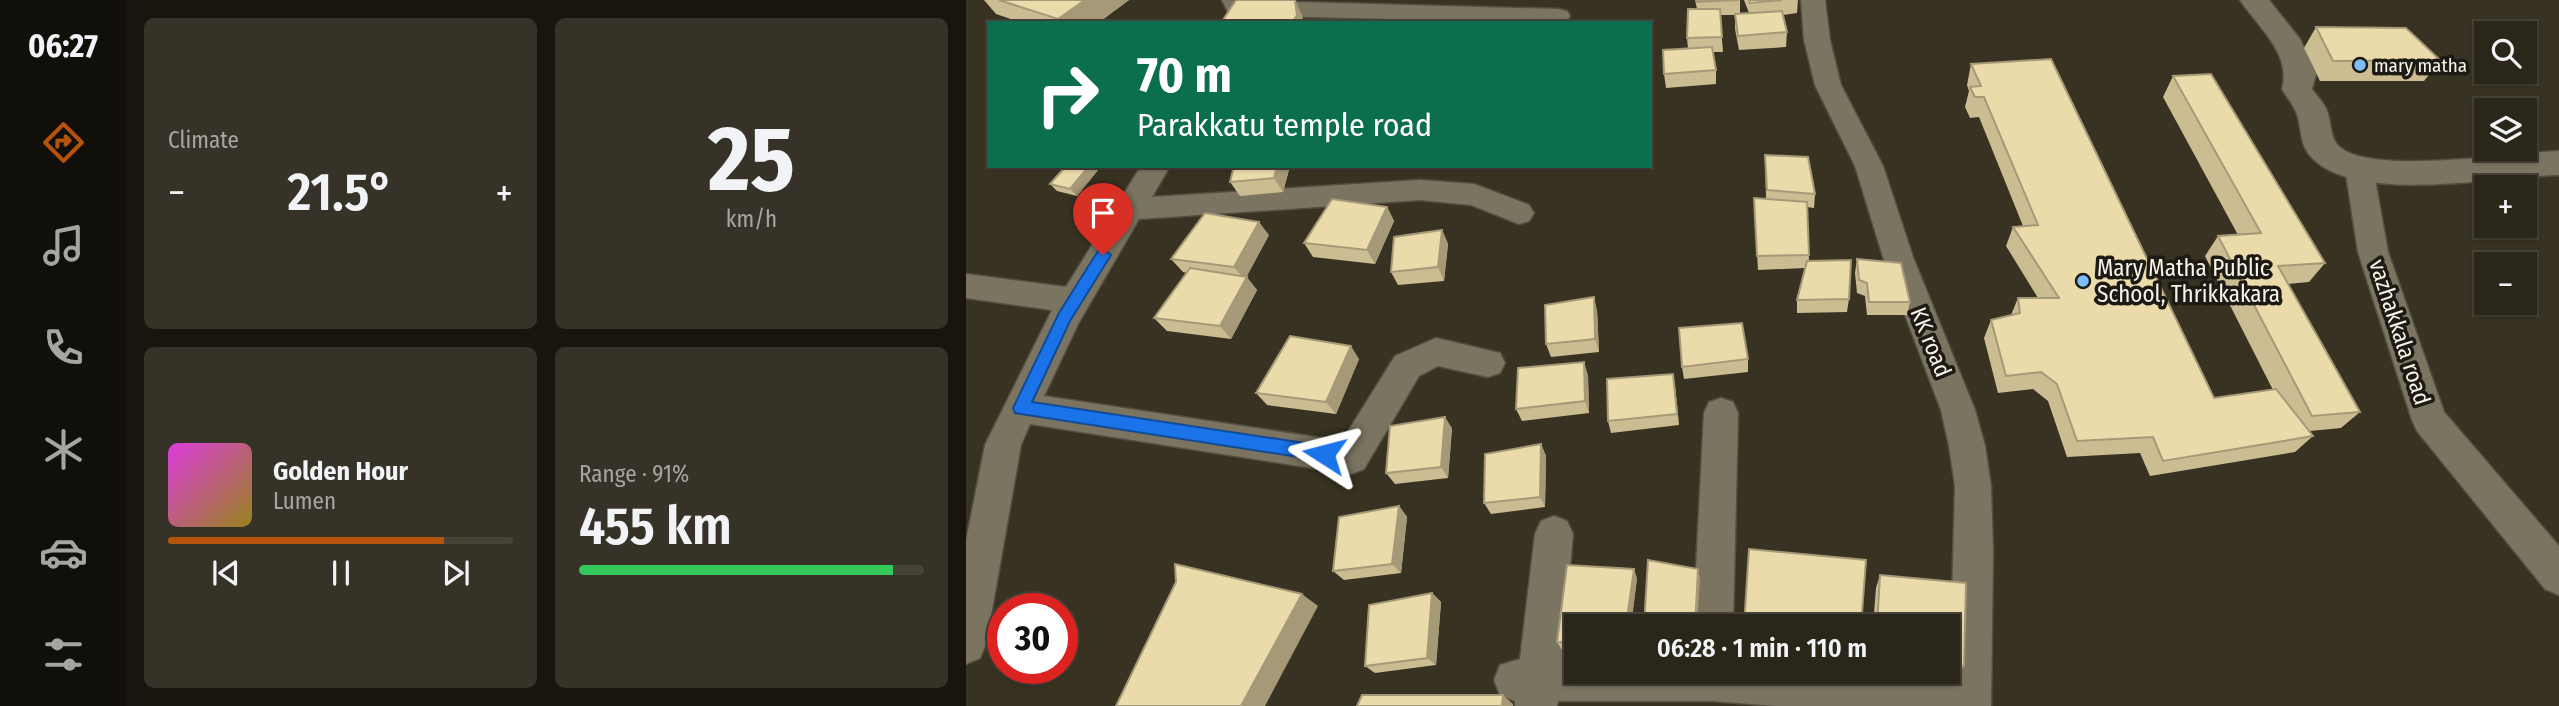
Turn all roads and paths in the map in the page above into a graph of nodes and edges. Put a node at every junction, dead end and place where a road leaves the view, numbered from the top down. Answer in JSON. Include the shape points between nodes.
{"nodes":[{"id":1,"x":1227,"y":0,"type":"edge"},
{"id":2,"x":1234,"y":0,"type":"edge"},
{"id":3,"x":1813,"y":0,"type":"edge"},
{"id":4,"x":2253,"y":0,"type":"edge"},
{"id":5,"x":1558,"y":16,"type":"dead end"},
{"id":6,"x":1220,"y":21,"type":"edge"},
{"id":7,"x":2559,"y":163,"type":"edge"},
{"id":8,"x":1155,"y":168,"type":"edge"},
{"id":9,"x":2359,"y":168,"type":"junction"},
{"id":10,"x":1132,"y":209,"type":"junction"},
{"id":11,"x":1519,"y":213,"type":"dead end"},
{"id":12,"x":966,"y":286,"type":"edge"},
{"id":13,"x":1074,"y":301,"type":"junction"},
{"id":14,"x":1488,"y":363,"type":"dead end"},
{"id":15,"x":1021,"y":408,"type":"junction"},
{"id":16,"x":1721,"y":413,"type":"dead end"},
{"id":17,"x":1554,"y":534,"type":"dead end"},
{"id":18,"x":2559,"y":576,"type":"edge"},
{"id":19,"x":1713,"y":614,"type":"edge"},
{"id":20,"x":966,"y":644,"type":"edge"},
{"id":21,"x":1710,"y":686,"type":"edge"},
{"id":22,"x":1530,"y":688,"type":"edge"},
{"id":23,"x":1970,"y":703,"type":"edge"}],
"edges":[{"from":1,"to":6,"type":"street"},
{"from":2,"to":5,"type":"street","via":[[1237,7],[1267,9]]},
{"from":3,"to":23,"type":"street","name":"KK road","via":[[1828,85],[1869,166],[1967,446],[1974,551]]},
{"from":4,"to":9,"type":"street","via":[[2287,43],[2301,74],[2297,89],[2312,112],[2320,146],[2332,158]]},
{"from":7,"to":9,"type":"street","via":[[2406,174]]},
{"from":8,"to":10,"type":"street"},
{"from":9,"to":18,"type":"street","name":"vazhakkala road","via":[[2373,252],[2429,420]]},
{"from":10,"to":11,"type":"street","via":[[1420,190],[1474,195]]},
{"from":10,"to":13,"type":"street"},
{"from":12,"to":13,"type":"street"},
{"from":13,"to":15,"type":"street"},
{"from":14,"to":15,"type":"street","via":[[1436,352],[1407,366],[1351,458]]},
{"from":15,"to":20,"type":"street","via":[[1003,445]]},
{"from":16,"to":19,"type":"street"},
{"from":17,"to":22,"type":"street"},
{"from":21,"to":22,"type":"street"},
{"from":21,"to":23,"type":"street"}]}
